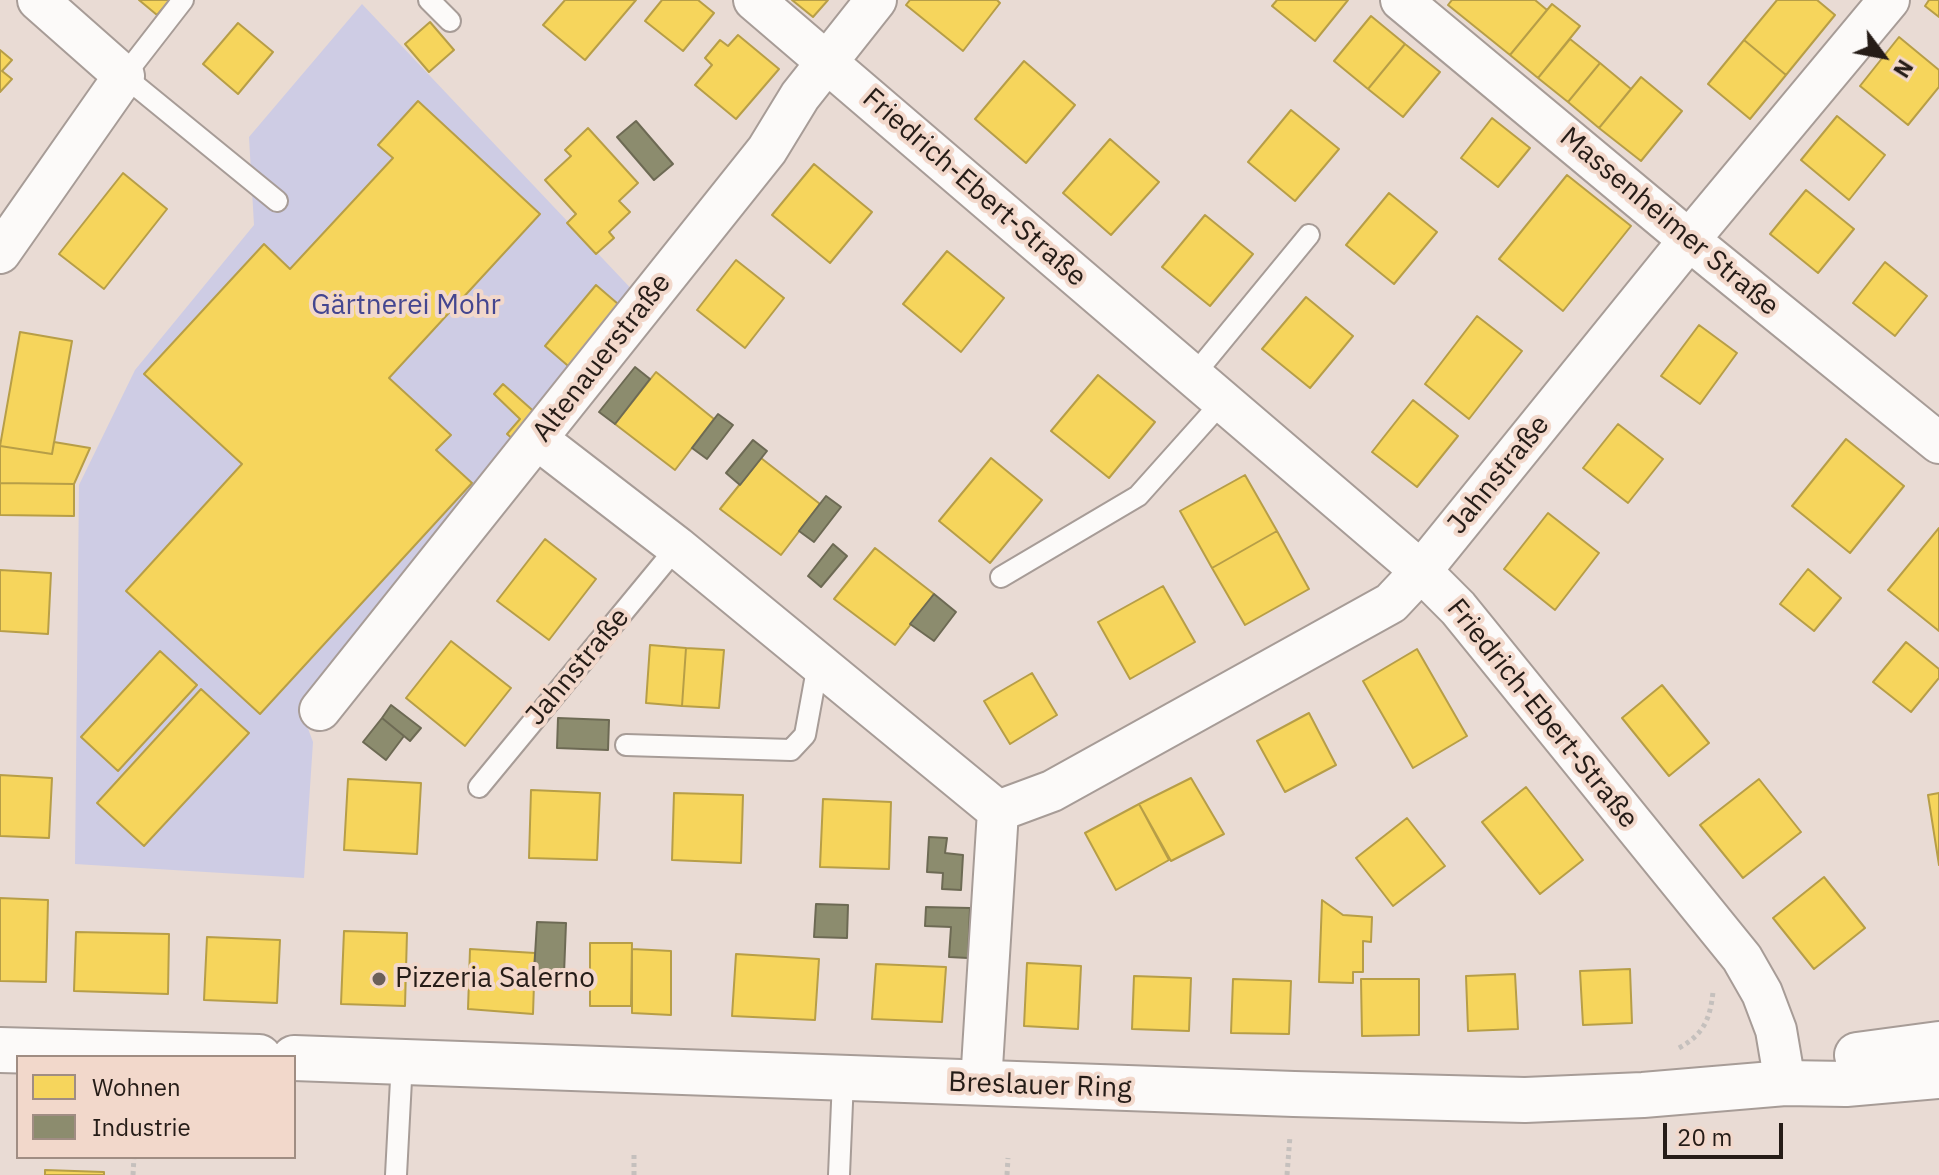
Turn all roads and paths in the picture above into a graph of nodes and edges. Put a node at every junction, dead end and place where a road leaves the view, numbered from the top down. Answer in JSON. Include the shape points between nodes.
{"nodes":[{"id":1,"x":38,"y":0,"type":"edge"},
{"id":2,"x":183,"y":0,"type":"edge"},
{"id":3,"x":429,"y":0,"type":"edge"},
{"id":4,"x":754,"y":0,"type":"edge"},
{"id":5,"x":876,"y":0,"type":"edge"},
{"id":6,"x":1401,"y":0,"type":"edge"},
{"id":7,"x":1889,"y":0,"type":"edge"},
{"id":8,"x":450,"y":21,"type":"dead end"},
{"id":9,"x":827,"y":62,"type":"junction"},
{"id":10,"x":124,"y":76,"type":"junction"},
{"id":11,"x":277,"y":201,"type":"dead end"},
{"id":12,"x":1309,"y":235,"type":"dead end"},
{"id":13,"x":1689,"y":240,"type":"junction"},
{"id":14,"x":0,"y":253,"type":"edge"},
{"id":15,"x":1207,"y":389,"type":"junction"},
{"id":16,"x":537,"y":439,"type":"junction"},
{"id":17,"x":1939,"y":443,"type":"edge"},
{"id":18,"x":677,"y":547,"type":"junction"},
{"id":19,"x":1421,"y":571,"type":"junction"},
{"id":20,"x":1001,"y":577,"type":"dead end"},
{"id":21,"x":818,"y":664,"type":"junction"},
{"id":22,"x":320,"y":710,"type":"dead end"},
{"id":23,"x":626,"y":745,"type":"dead end"},
{"id":24,"x":479,"y":787,"type":"dead end"},
{"id":25,"x":998,"y":811,"type":"junction"},
{"id":26,"x":1713,"y":991,"type":"dead end"},
{"id":27,"x":1939,"y":1044,"type":"edge"},
{"id":28,"x":1677,"y":1049,"type":"dead end"},
{"id":29,"x":0,"y":1050,"type":"edge"},
{"id":30,"x":185,"y":1055,"type":"edge"},
{"id":31,"x":296,"y":1058,"type":"edge"},
{"id":32,"x":402,"y":1061,"type":"junction"},
{"id":33,"x":1939,"y":1076,"type":"edge"},
{"id":34,"x":843,"y":1079,"type":"junction"},
{"id":35,"x":981,"y":1083,"type":"junction"},
{"id":36,"x":1785,"y":1083,"type":"junction"},
{"id":37,"x":634,"y":1151,"type":"dead end"},
{"id":38,"x":1008,"y":1158,"type":"dead end"},
{"id":39,"x":396,"y":1175,"type":"edge"},
{"id":40,"x":634,"y":1175,"type":"edge"},
{"id":41,"x":839,"y":1175,"type":"edge"},
{"id":42,"x":1007,"y":1175,"type":"edge"}],
"edges":[{"from":1,"to":10,"type":"street"},
{"from":2,"to":10,"type":"lane"},
{"from":3,"to":8,"type":"lane"},
{"from":4,"to":9,"type":"street","name":"Friedrich-Ebert-Straße"},
{"from":5,"to":9,"type":"street","name":"Altenauerstraße"},
{"from":6,"to":13,"type":"street","name":"Massenheimer Straße"},
{"from":7,"to":13,"type":"street","name":"Jahnstraße"},
{"from":9,"to":15,"type":"street","name":"Friedrich-Ebert-Straße"},
{"from":9,"to":16,"type":"street","name":"Altenauerstraße","via":[[767,150]]},
{"from":10,"to":11,"type":"lane"},
{"from":10,"to":14,"type":"street"},
{"from":12,"to":15,"type":"lane"},
{"from":13,"to":17,"type":"street","name":"Massenheimer Straße"},
{"from":13,"to":19,"type":"street","name":"Jahnstraße"},
{"from":15,"to":19,"type":"street","name":"Friedrich-Ebert-Straße"},
{"from":15,"to":20,"type":"lane","via":[[1138,496]]},
{"from":16,"to":18,"type":"street"},
{"from":16,"to":22,"type":"street","name":"Altenauerstraße"},
{"from":18,"to":21,"type":"street"},
{"from":18,"to":24,"type":"lane","name":"Jahnstraße"},
{"from":19,"to":25,"type":"street","name":"Jahnstraße","via":[[1391,603],[1052,791]]},
{"from":19,"to":36,"type":"street","name":"Friedrich-Ebert-Straße","via":[[1458,608],[1742,958],[1776,1030]]},
{"from":21,"to":23,"type":"lane","via":[[805,735],[791,750]]},
{"from":21,"to":25,"type":"street"},
{"from":25,"to":35,"type":"street"},
{"from":26,"to":28,"type":"path","via":[[1703,1028]]},
{"from":27,"to":36,"type":"main road","name":"Breslauer Ring","via":[[1843,1057]]},
{"from":29,"to":30,"type":"main road"},
{"from":31,"to":32,"type":"main road","name":"Breslauer Ring"},
{"from":32,"to":34,"type":"main road","name":"Breslauer Ring"},
{"from":32,"to":39,"type":"lane"},
{"from":33,"to":36,"type":"main road","name":"Breslauer Ring"},
{"from":34,"to":35,"type":"main road","name":"Breslauer Ring"},
{"from":34,"to":41,"type":"lane"},
{"from":35,"to":36,"type":"main road","name":"Breslauer Ring","via":[[1525,1100]]},
{"from":37,"to":40,"type":"path"},
{"from":38,"to":42,"type":"path"}]}
